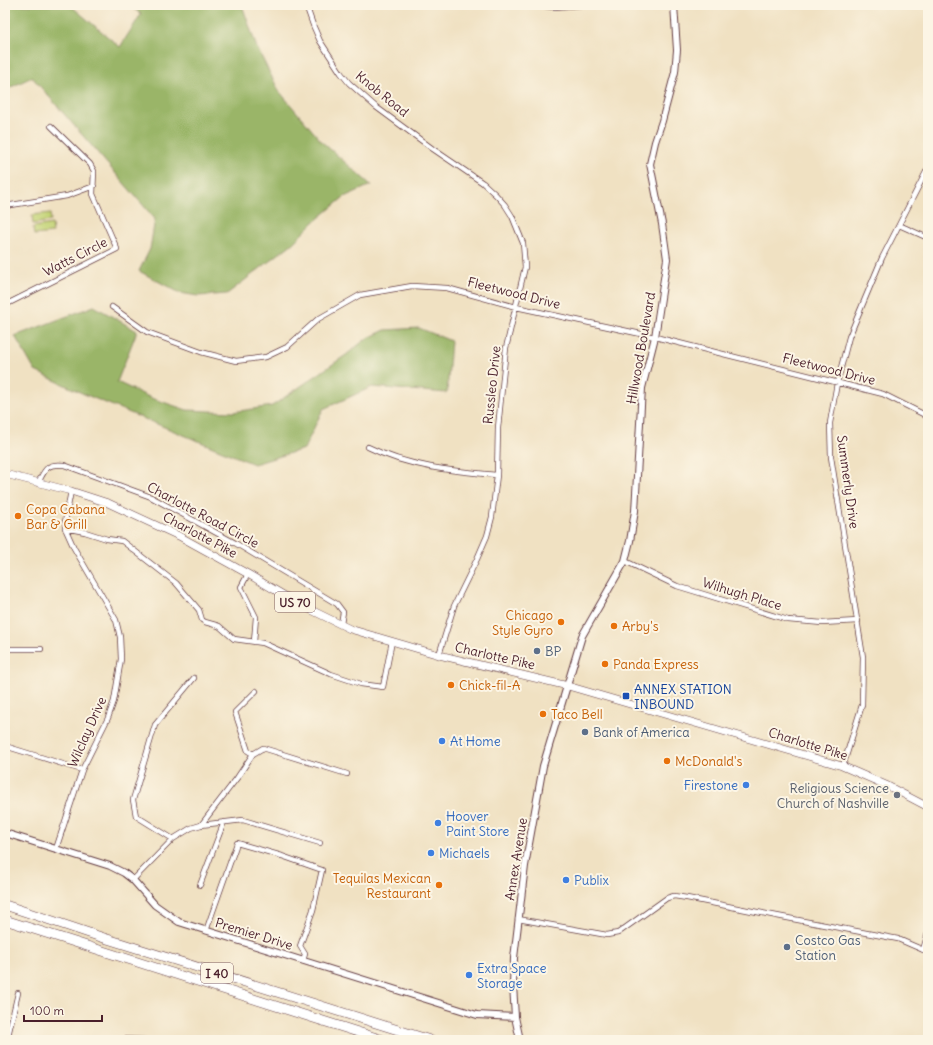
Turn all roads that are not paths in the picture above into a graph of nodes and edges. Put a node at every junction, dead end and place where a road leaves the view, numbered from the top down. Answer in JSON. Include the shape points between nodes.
{"nodes":[{"id":1,"x":306,"y":5,"type":"edge"},
{"id":2,"x":534,"y":5,"type":"edge"},
{"id":3,"x":582,"y":5,"type":"edge"},
{"id":4,"x":674,"y":5,"type":"edge"},
{"id":5,"x":50,"y":126,"type":"dead end"},
{"id":6,"x":433,"y":149,"type":"joint"},
{"id":7,"x":928,"y":168,"type":"edge"},
{"id":8,"x":94,"y":186,"type":"junction"},
{"id":9,"x":5,"y":206,"type":"edge"},
{"id":10,"x":899,"y":225,"type":"junction"},
{"id":11,"x":928,"y":238,"type":"edge"},
{"id":12,"x":5,"y":305,"type":"edge"},
{"id":13,"x":112,"y":307,"type":"dead end"},
{"id":14,"x":516,"y":307,"type":"junction"},
{"id":15,"x":655,"y":337,"type":"junction"},
{"id":16,"x":837,"y":383,"type":"junction"},
{"id":17,"x":928,"y":418,"type":"edge"},
{"id":18,"x":368,"y":447,"type":"dead end"},
{"id":19,"x":5,"y":474,"type":"edge"},
{"id":20,"x":497,"y":475,"type":"junction"},
{"id":21,"x":38,"y":483,"type":"junction"},
{"id":22,"x":71,"y":491,"type":"junction"},
{"id":23,"x":65,"y":528,"type":"junction"},
{"id":24,"x":625,"y":561,"type":"junction"},
{"id":25,"x":248,"y":574,"type":"junction"},
{"id":26,"x":858,"y":621,"type":"junction"},
{"id":27,"x":341,"y":624,"type":"junction"},
{"id":28,"x":392,"y":641,"type":"junction"},
{"id":29,"x":254,"y":642,"type":"junction"},
{"id":30,"x":5,"y":649,"type":"edge"},
{"id":31,"x":41,"y":649,"type":"dead end"},
{"id":32,"x":439,"y":655,"type":"junction"},
{"id":33,"x":194,"y":678,"type":"dead end"},
{"id":34,"x":568,"y":686,"type":"junction"},
{"id":35,"x":256,"y":690,"type":"dead end"},
{"id":36,"x":5,"y":746,"type":"edge"},
{"id":37,"x":253,"y":754,"type":"junction"},
{"id":38,"x":843,"y":766,"type":"junction"},
{"id":39,"x":82,"y":770,"type":"junction"},
{"id":40,"x":347,"y":774,"type":"dead end"},
{"id":41,"x":928,"y":808,"type":"edge"},
{"id":42,"x":224,"y":822,"type":"junction"},
{"id":43,"x":201,"y":825,"type":"junction"},
{"id":44,"x":5,"y":833,"type":"edge"},
{"id":45,"x":173,"y":839,"type":"junction"},
{"id":46,"x":320,"y":843,"type":"dead end"},
{"id":47,"x":56,"y":849,"type":"junction"},
{"id":48,"x":133,"y":880,"type":"junction"},
{"id":49,"x":200,"y":885,"type":"dead end"},
{"id":50,"x":5,"y":905,"type":"edge"},
{"id":51,"x":518,"y":919,"type":"junction"},
{"id":52,"x":5,"y":920,"type":"edge"},
{"id":53,"x":206,"y":931,"type":"junction"},
{"id":54,"x":928,"y":933,"type":"edge"},
{"id":55,"x":923,"y":950,"type":"junction"},
{"id":56,"x":928,"y":952,"type":"edge"},
{"id":57,"x":303,"y":961,"type":"junction"},
{"id":58,"x":18,"y":993,"type":"dead end"},
{"id":59,"x":515,"y":1017,"type":"junction"},
{"id":60,"x":7,"y":1040,"type":"edge"},
{"id":61,"x":106,"y":1040,"type":"edge"},
{"id":62,"x":147,"y":1040,"type":"edge"},
{"id":63,"x":383,"y":1040,"type":"edge"},
{"id":64,"x":430,"y":1040,"type":"edge"},
{"id":65,"x":520,"y":1040,"type":"edge"}],
"edges":[{"from":1,"to":6,"type":"street","name":"Knob Road","via":[[320,41],[344,78]]},
{"from":2,"to":3,"type":"street"},
{"from":4,"to":15,"type":"street","name":"Hillwood Boulevard","via":[[677,50],[675,72],[650,164],[667,259]]},
{"from":5,"to":8,"type":"street","name":"Watts Circle","via":[[90,164],[94,171]]},
{"from":6,"to":14,"type":"street","name":"Russleo Drive","via":[[483,183],[505,204],[512,216],[523,243],[525,267]]},
{"from":7,"to":10,"type":"street","name":"Summerly Drive"},
{"from":8,"to":9,"type":"street","via":[[66,196]]},
{"from":8,"to":12,"type":"street","name":"Watts Circle","via":[[93,194],[116,249]]},
{"from":10,"to":11,"type":"street"},
{"from":10,"to":16,"type":"street","name":"Summerly Drive","via":[[882,258],[849,337]]},
{"from":13,"to":14,"type":"street","name":"Fleetwood Drive","via":[[147,332],[201,352],[236,361],[266,357],[287,347],[318,319],[360,295],[412,286],[448,288]]},
{"from":14,"to":15,"type":"street","name":"Fleetwood Drive"},
{"from":14,"to":20,"type":"street","name":"Russleo Drive","via":[[506,351],[498,428]]},
{"from":15,"to":16,"type":"street","name":"Fleetwood Drive"},
{"from":15,"to":24,"type":"street","name":"Hillwood Boulevard","via":[[642,388],[635,511]]},
{"from":16,"to":17,"type":"street","name":"Fleetwood Drive","via":[[883,394]]},
{"from":16,"to":26,"type":"street","name":"Summerly Drive","via":[[830,423],[831,457]]},
{"from":18,"to":20,"type":"street","via":[[413,463],[447,470]]},
{"from":19,"to":21,"type":"main road","number":"US 70"},
{"from":20,"to":32,"type":"street","name":"Russleo Drive","via":[[487,536],[454,606]]},
{"from":21,"to":22,"type":"main road","number":"US 70"},
{"from":21,"to":27,"type":"street","name":"Charlotte Road Circle","via":[[46,468],[55,464],[64,465],[151,497],[337,604],[343,612]]},
{"from":22,"to":23,"type":"street"},
{"from":22,"to":25,"type":"main road","name":"Charlotte Pike","number":"US 70","via":[[108,503],[179,536]]},
{"from":23,"to":29,"type":"street","via":[[122,541],[176,583],[199,610],[202,620],[219,626],[234,639]]},
{"from":23,"to":39,"type":"street","name":"Wilclay Drive","via":[[116,620],[120,637],[121,659],[114,702]]},
{"from":24,"to":26,"type":"street","name":"Wilhugh Place","via":[[678,586],[788,620],[822,623]]},
{"from":24,"to":34,"type":"street","name":"Hillwood Boulevard","via":[[582,636]]},
{"from":25,"to":27,"type":"main road","name":"Charlotte Pike","number":"US 70","via":[[297,603]]},
{"from":25,"to":29,"type":"street","via":[[241,587],[256,617]]},
{"from":26,"to":38,"type":"street","name":"Summerly Drive","via":[[863,657],[862,705]]},
{"from":27,"to":28,"type":"main road","name":"Charlotte Pike","number":"US 70"},
{"from":28,"to":29,"type":"street","via":[[383,687],[362,684],[331,674],[264,643]]},
{"from":28,"to":32,"type":"main road","name":"Charlotte Pike","number":"US 70"},
{"from":30,"to":31,"type":"street"},
{"from":32,"to":34,"type":"main road","name":"Charlotte Pike","number":"US 70"},
{"from":33,"to":45,"type":"street","via":[[155,725],[133,800],[136,816]]},
{"from":34,"to":38,"type":"main road","name":"Charlotte Pike","number":"US 70"},
{"from":34,"to":51,"type":"street","name":"Annex Avenue","via":[[544,766]]},
{"from":35,"to":37,"type":"street","via":[[235,712],[248,751]]},
{"from":36,"to":39,"type":"street"},
{"from":37,"to":40,"type":"street","via":[[262,748]]},
{"from":37,"to":43,"type":"street"},
{"from":38,"to":41,"type":"main road","name":"Charlotte Pike","number":"US 70","via":[[888,786]]},
{"from":39,"to":47,"type":"street","name":"Wilclay Drive"},
{"from":42,"to":43,"type":"street"},
{"from":42,"to":46,"type":"street","via":[[243,820]]},
{"from":42,"to":49,"type":"street"},
{"from":43,"to":45,"type":"street"},
{"from":44,"to":47,"type":"street","name":"Premier Drive"},
{"from":45,"to":48,"type":"street"},
{"from":47,"to":48,"type":"street","name":"Premier Drive","via":[[110,866]]},
{"from":48,"to":53,"type":"street","name":"Premier Drive","via":[[155,905],[180,922]]},
{"from":50,"to":64,"type":"highway","number":"I 40"},
{"from":51,"to":55,"type":"street","via":[[607,935],[618,932],[674,896],[898,938]]},
{"from":51,"to":59,"type":"street","name":"Annex Avenue","via":[[513,985]]},
{"from":52,"to":63,"type":"highway","number":"I 40"},
{"from":53,"to":57,"type":"street","name":"Premier Drive"},
{"from":53,"to":57,"type":"street","via":[[237,843],[282,856],[322,870],[313,910],[300,946],[305,954]]},
{"from":54,"to":55,"type":"street"},
{"from":55,"to":56,"type":"street"},
{"from":57,"to":59,"type":"street","name":"Premier Drive","via":[[477,1015]]},
{"from":58,"to":60,"type":"street"},
{"from":59,"to":65,"type":"street","name":"Annex Avenue"},
{"from":61,"to":62,"type":"street"}]}
